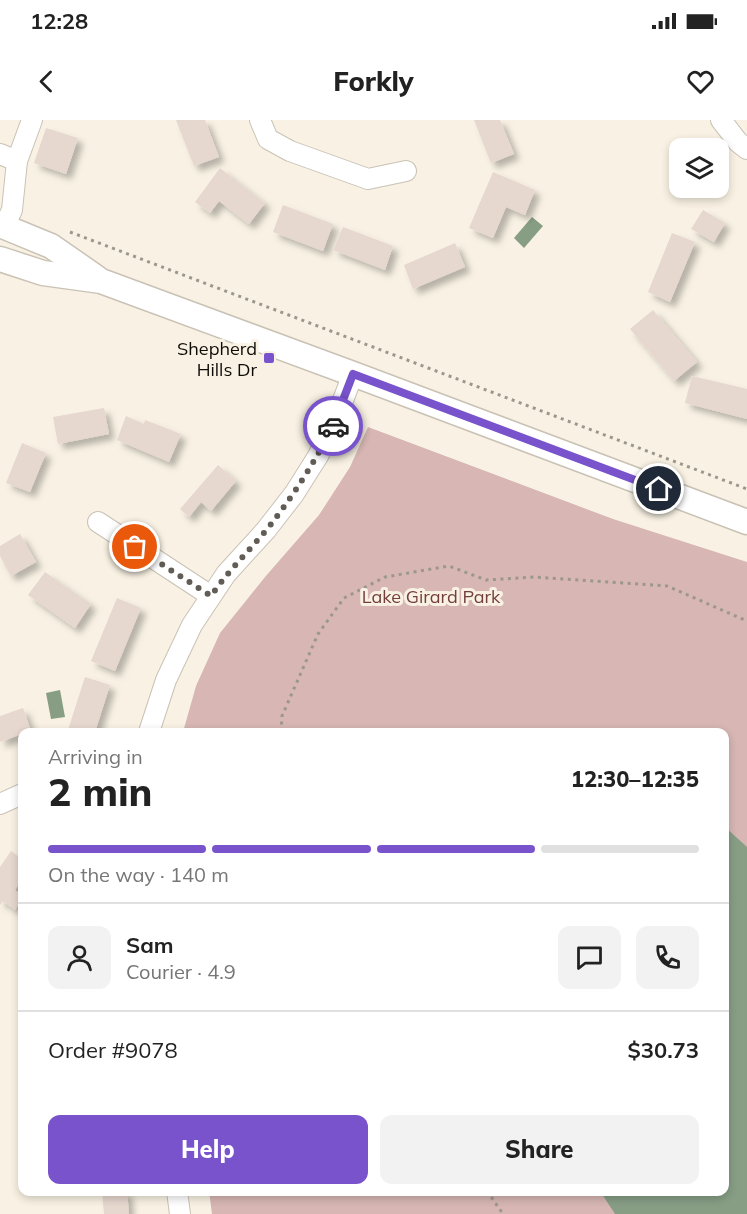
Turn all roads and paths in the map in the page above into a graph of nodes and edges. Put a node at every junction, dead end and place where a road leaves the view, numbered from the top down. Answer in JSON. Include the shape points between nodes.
{"nodes":[{"id":1,"x":32,"y":120,"type":"edge"},
{"id":2,"x":260,"y":120,"type":"edge"},
{"id":3,"x":721,"y":120,"type":"edge"},
{"id":4,"x":747,"y":148,"type":"edge"},
{"id":5,"x":8,"y":158,"type":"edge"},
{"id":6,"x":406,"y":171,"type":"dead end"},
{"id":7,"x":2,"y":226,"type":"edge"},
{"id":8,"x":67,"y":231,"type":"dead end"},
{"id":9,"x":0,"y":259,"type":"edge"},
{"id":10,"x":101,"y":281,"type":"junction"},
{"id":11,"x":353,"y":374,"type":"junction"},
{"id":12,"x":747,"y":489,"type":"edge"},
{"id":13,"x":98,"y":522,"type":"dead end"},
{"id":14,"x":747,"y":522,"type":"edge"},
{"id":15,"x":211,"y":596,"type":"junction"},
{"id":16,"x":747,"y":621,"type":"edge"},
{"id":17,"x":150,"y":728,"type":"edge"},
{"id":18,"x":281,"y":728,"type":"edge"},
{"id":19,"x":18,"y":796,"type":"edge"},
{"id":20,"x":0,"y":804,"type":"edge"},
{"id":21,"x":178,"y":1196,"type":"edge"},
{"id":22,"x":490,"y":1196,"type":"edge"},
{"id":23,"x":180,"y":1214,"type":"edge"},
{"id":24,"x":503,"y":1214,"type":"edge"}],
"edges":[{"from":1,"to":5,"type":"street"},
{"from":2,"to":6,"type":"street","via":[[268,139],[368,179]]},
{"from":3,"to":4,"type":"street"},
{"from":5,"to":7,"type":"street","via":[[12,210]]},
{"from":7,"to":10,"type":"main road","via":[[51,246]]},
{"from":8,"to":12,"type":"path"},
{"from":9,"to":10,"type":"main road","via":[[43,273]]},
{"from":10,"to":11,"type":"main road"},
{"from":11,"to":14,"type":"main road"},
{"from":11,"to":15,"type":"street","via":[[318,456],[266,530]]},
{"from":13,"to":15,"type":"street"},
{"from":15,"to":17,"type":"street","via":[[192,625],[166,680]]},
{"from":16,"to":18,"type":"path","via":[[667,586],[534,577],[486,580],[449,566],[385,577],[344,598],[318,634],[282,716]]},
{"from":19,"to":20,"type":"street"},
{"from":21,"to":23,"type":"street"},
{"from":22,"to":24,"type":"path"}]}
